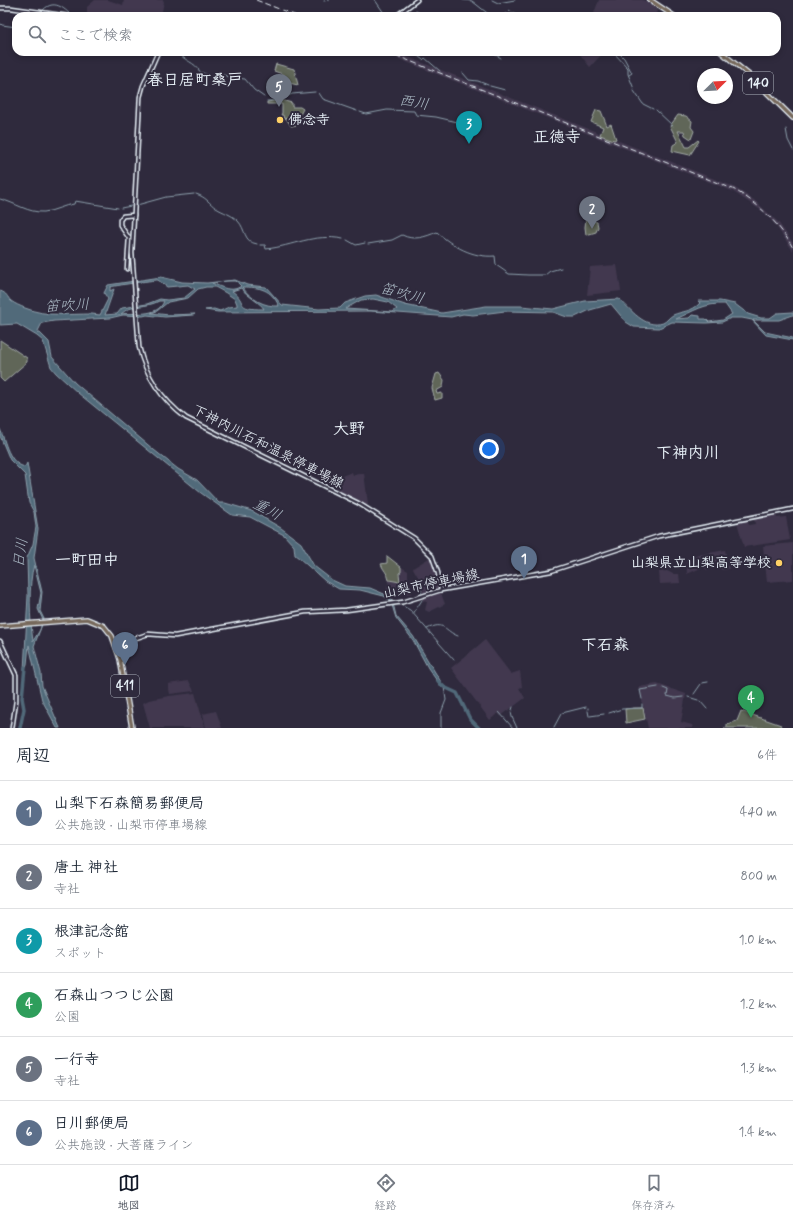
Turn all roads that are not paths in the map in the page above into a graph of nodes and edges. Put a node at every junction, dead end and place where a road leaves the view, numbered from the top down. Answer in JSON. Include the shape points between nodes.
{"nodes":[{"id":1,"x":417,"y":0,"type":"edge"},
{"id":2,"x":650,"y":0,"type":"edge"},
{"id":3,"x":0,"y":8,"type":"edge"},
{"id":4,"x":41,"y":12,"type":"edge"},
{"id":5,"x":401,"y":12,"type":"edge"},
{"id":6,"x":668,"y":12,"type":"edge"},
{"id":7,"x":156,"y":56,"type":"edge"},
{"id":8,"x":726,"y":56,"type":"edge"},
{"id":9,"x":793,"y":118,"type":"edge"},
{"id":10,"x":134,"y":215,"type":"junction"},
{"id":11,"x":126,"y":269,"type":"dead end"},
{"id":12,"x":793,"y":509,"type":"edge"},
{"id":13,"x":441,"y":590,"type":"junction"},
{"id":14,"x":0,"y":626,"type":"edge"},
{"id":15,"x":0,"y":641,"type":"edge"},
{"id":16,"x":115,"y":645,"type":"junction"},
{"id":17,"x":12,"y":728,"type":"edge"},
{"id":18,"x":132,"y":728,"type":"edge"}],
"edges":[{"from":1,"to":5,"type":"main road"},
{"from":2,"to":6,"type":"highway"},
{"from":3,"to":4,"type":"main road"},
{"from":7,"to":10,"type":"main road","name":"下神内川石和温泉停車場線","via":[[140,97]]},
{"from":8,"to":9,"type":"highway","number":"140"},
{"from":10,"to":11,"type":"main road","via":[[123,216],[120,220],[120,225],[129,238]]},
{"from":10,"to":13,"type":"main road","name":"下神内川石和温泉停車場線","via":[[132,253],[139,347],[145,367],[156,388],[173,408],[198,424],[362,505],[414,538],[432,556]]},
{"from":12,"to":13,"type":"main road","name":"山梨市停車場線","via":[[658,536],[540,574]]},
{"from":13,"to":16,"type":"main road","name":"山梨市停車場線","via":[[403,602],[356,609],[305,612],[175,636],[148,634]]},
{"from":14,"to":16,"type":"highway","number":"411","via":[[94,621],[107,629]]},
{"from":15,"to":17,"type":"main road","via":[[16,675]]},
{"from":16,"to":18,"type":"highway","number":"411","via":[[122,669]]}]}
